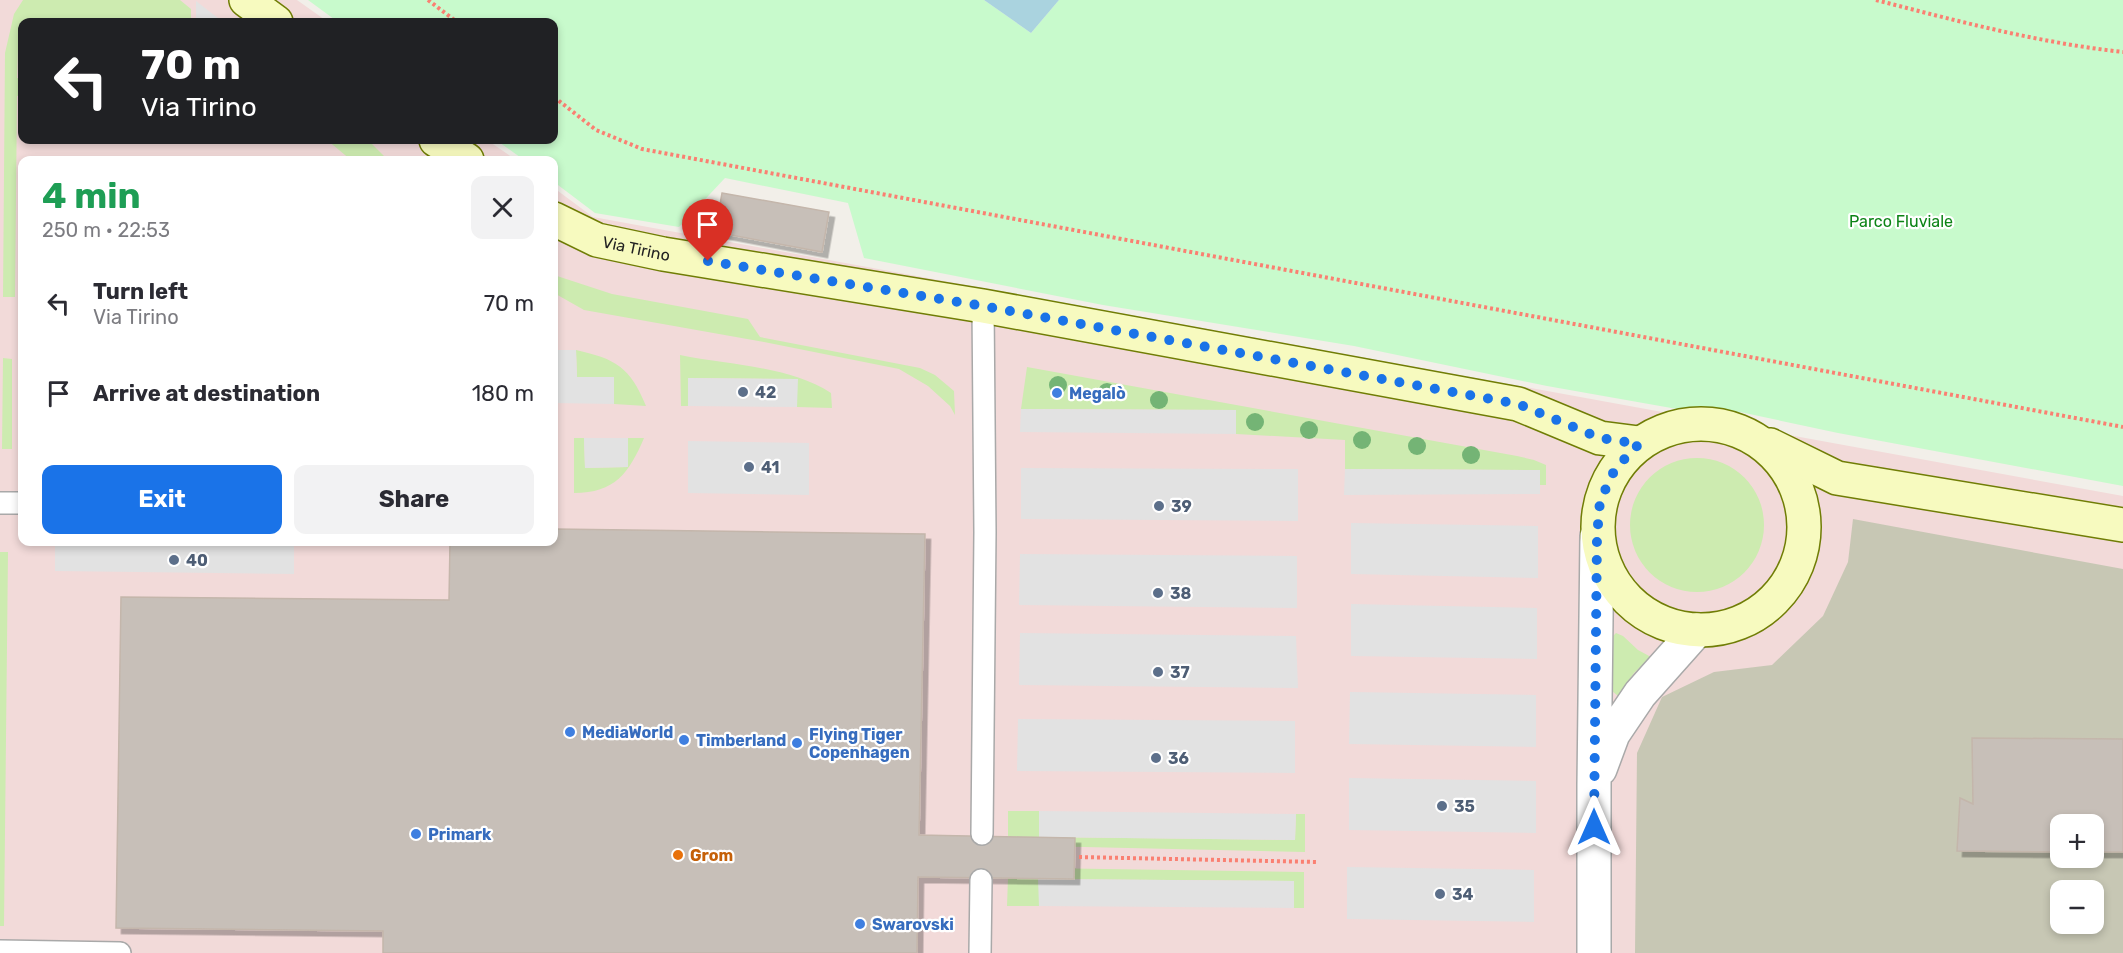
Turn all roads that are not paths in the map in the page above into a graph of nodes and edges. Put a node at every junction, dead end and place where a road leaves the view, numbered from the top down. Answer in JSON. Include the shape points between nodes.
{"nodes":[{"id":1,"x":246,"y":0,"type":"edge"},
{"id":2,"x":271,"y":18,"type":"edge"},
{"id":3,"x":442,"y":144,"type":"edge"},
{"id":4,"x":461,"y":156,"type":"edge"},
{"id":5,"x":558,"y":221,"type":"edge"},
{"id":6,"x":983,"y":306,"type":"junction"},
{"id":7,"x":1744,"y":432,"type":"junction"},
{"id":8,"x":1639,"y":444,"type":"junction"},
{"id":9,"x":0,"y":503,"type":"edge"},
{"id":10,"x":18,"y":503,"type":"edge"},
{"id":11,"x":2123,"y":525,"type":"edge"},
{"id":12,"x":1597,"y":536,"type":"junction"},
{"id":13,"x":1697,"y":630,"type":"junction"},
{"id":14,"x":1594,"y":785,"type":"junction"},
{"id":15,"x":982,"y":834,"type":"dead end"},
{"id":16,"x":981,"y":880,"type":"dead end"},
{"id":17,"x":6,"y":951,"type":"edge"},
{"id":18,"x":120,"y":953,"type":"edge"},
{"id":19,"x":980,"y":953,"type":"edge"},
{"id":20,"x":1594,"y":953,"type":"edge"}],
"edges":[{"from":1,"to":2,"type":"street"},
{"from":3,"to":4,"type":"street"},
{"from":5,"to":6,"type":"street","name":"Via Tirino","via":[[597,240],[663,254]]},
{"from":6,"to":8,"type":"street","name":"Via Tirino","via":[[1518,404],[1600,438]]},
{"from":6,"to":15,"type":"lane","via":[[986,532]]},
{"from":7,"to":8,"type":"street","via":[[1717,424],[1690,424],[1663,430]]},
{"from":7,"to":11,"type":"street","via":[[1837,478]]},
{"from":7,"to":13,"type":"street","via":[[1772,451],[1795,485],[1804,526],[1798,559],[1783,588],[1759,612],[1729,626]]},
{"from":8,"to":12,"type":"street","via":[[1615,469],[1600,501]]},
{"from":9,"to":10,"type":"lane"},
{"from":12,"to":13,"type":"street","via":[[1604,565],[1619,591],[1641,611],[1667,625]]},
{"from":12,"to":14,"type":"street"},
{"from":13,"to":14,"type":"street","via":[[1640,694],[1613,734]]},
{"from":14,"to":20,"type":"street"},
{"from":16,"to":19,"type":"lane"},
{"from":17,"to":18,"type":"lane"}]}
